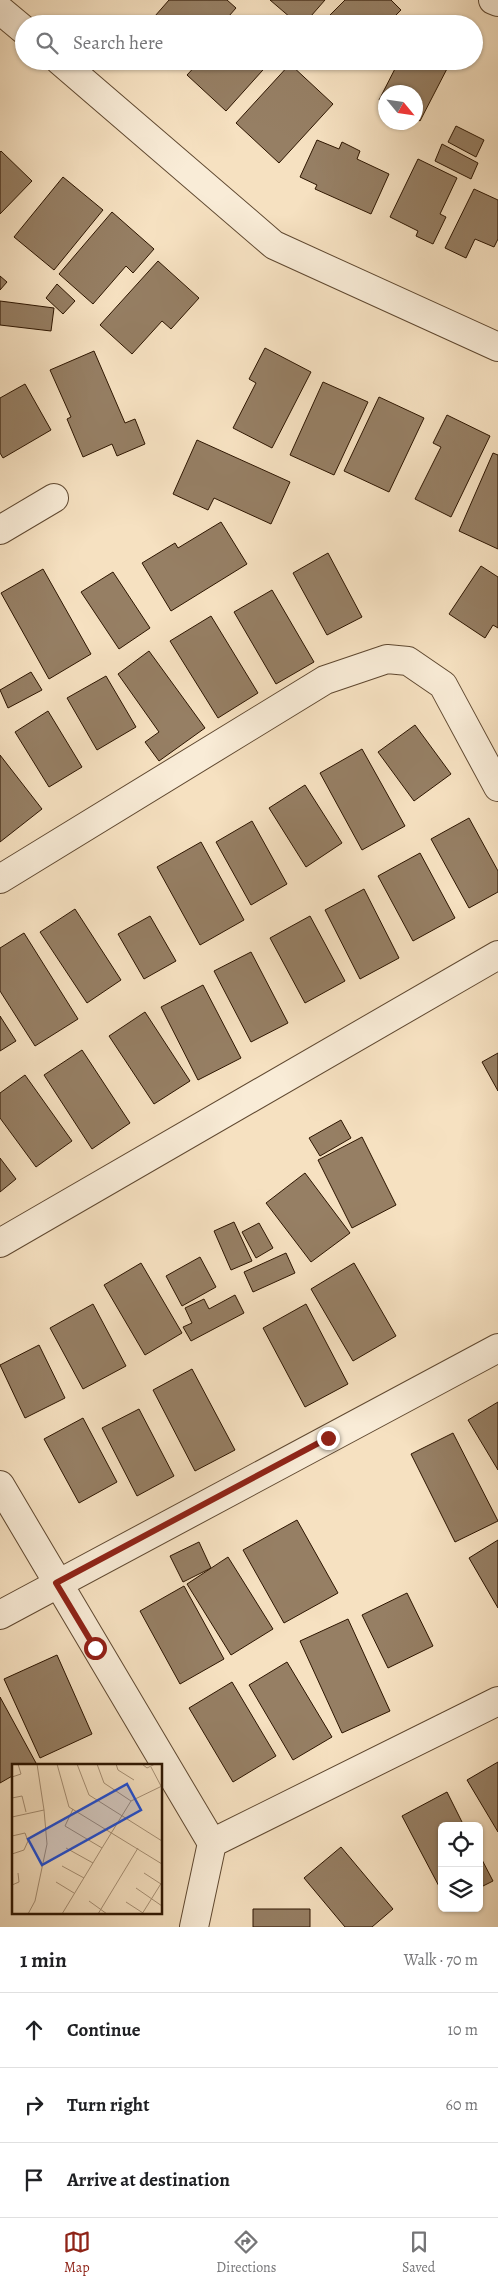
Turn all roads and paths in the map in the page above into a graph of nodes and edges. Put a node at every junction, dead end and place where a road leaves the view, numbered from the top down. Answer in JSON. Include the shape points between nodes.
{"nodes":[{"id":1,"x":493,"y":0,"type":"edge"},
{"id":2,"x":498,"y":2,"type":"edge"},
{"id":3,"x":0,"y":10,"type":"edge"},
{"id":4,"x":15,"y":22,"type":"edge"},
{"id":5,"x":70,"y":70,"type":"edge"},
{"id":6,"x":498,"y":347,"type":"edge"},
{"id":7,"x":54,"y":498,"type":"dead end"},
{"id":8,"x":0,"y":530,"type":"edge"},
{"id":9,"x":498,"y":787,"type":"edge"},
{"id":10,"x":0,"y":879,"type":"edge"},
{"id":11,"x":498,"y":955,"type":"edge"},
{"id":12,"x":0,"y":1243,"type":"edge"},
{"id":13,"x":498,"y":1348,"type":"edge"},
{"id":14,"x":0,"y":1485,"type":"edge"},
{"id":15,"x":56,"y":1583,"type":"junction"},
{"id":16,"x":0,"y":1615,"type":"edge"},
{"id":17,"x":498,"y":1701,"type":"edge"},
{"id":18,"x":212,"y":1843,"type":"junction"},
{"id":19,"x":194,"y":1927,"type":"edge"}],
"edges":[{"from":1,"to":2,"type":"street"},
{"from":3,"to":4,"type":"street"},
{"from":5,"to":6,"type":"street","via":[[274,245]]},
{"from":7,"to":8,"type":"street"},
{"from":9,"to":10,"type":"street","via":[[443,685],[408,662],[387,659],[325,680]]},
{"from":11,"to":12,"type":"street"},
{"from":13,"to":15,"type":"street"},
{"from":14,"to":15,"type":"street"},
{"from":15,"to":16,"type":"street"},
{"from":15,"to":18,"type":"street"},
{"from":17,"to":18,"type":"street"},
{"from":18,"to":19,"type":"street"}]}
